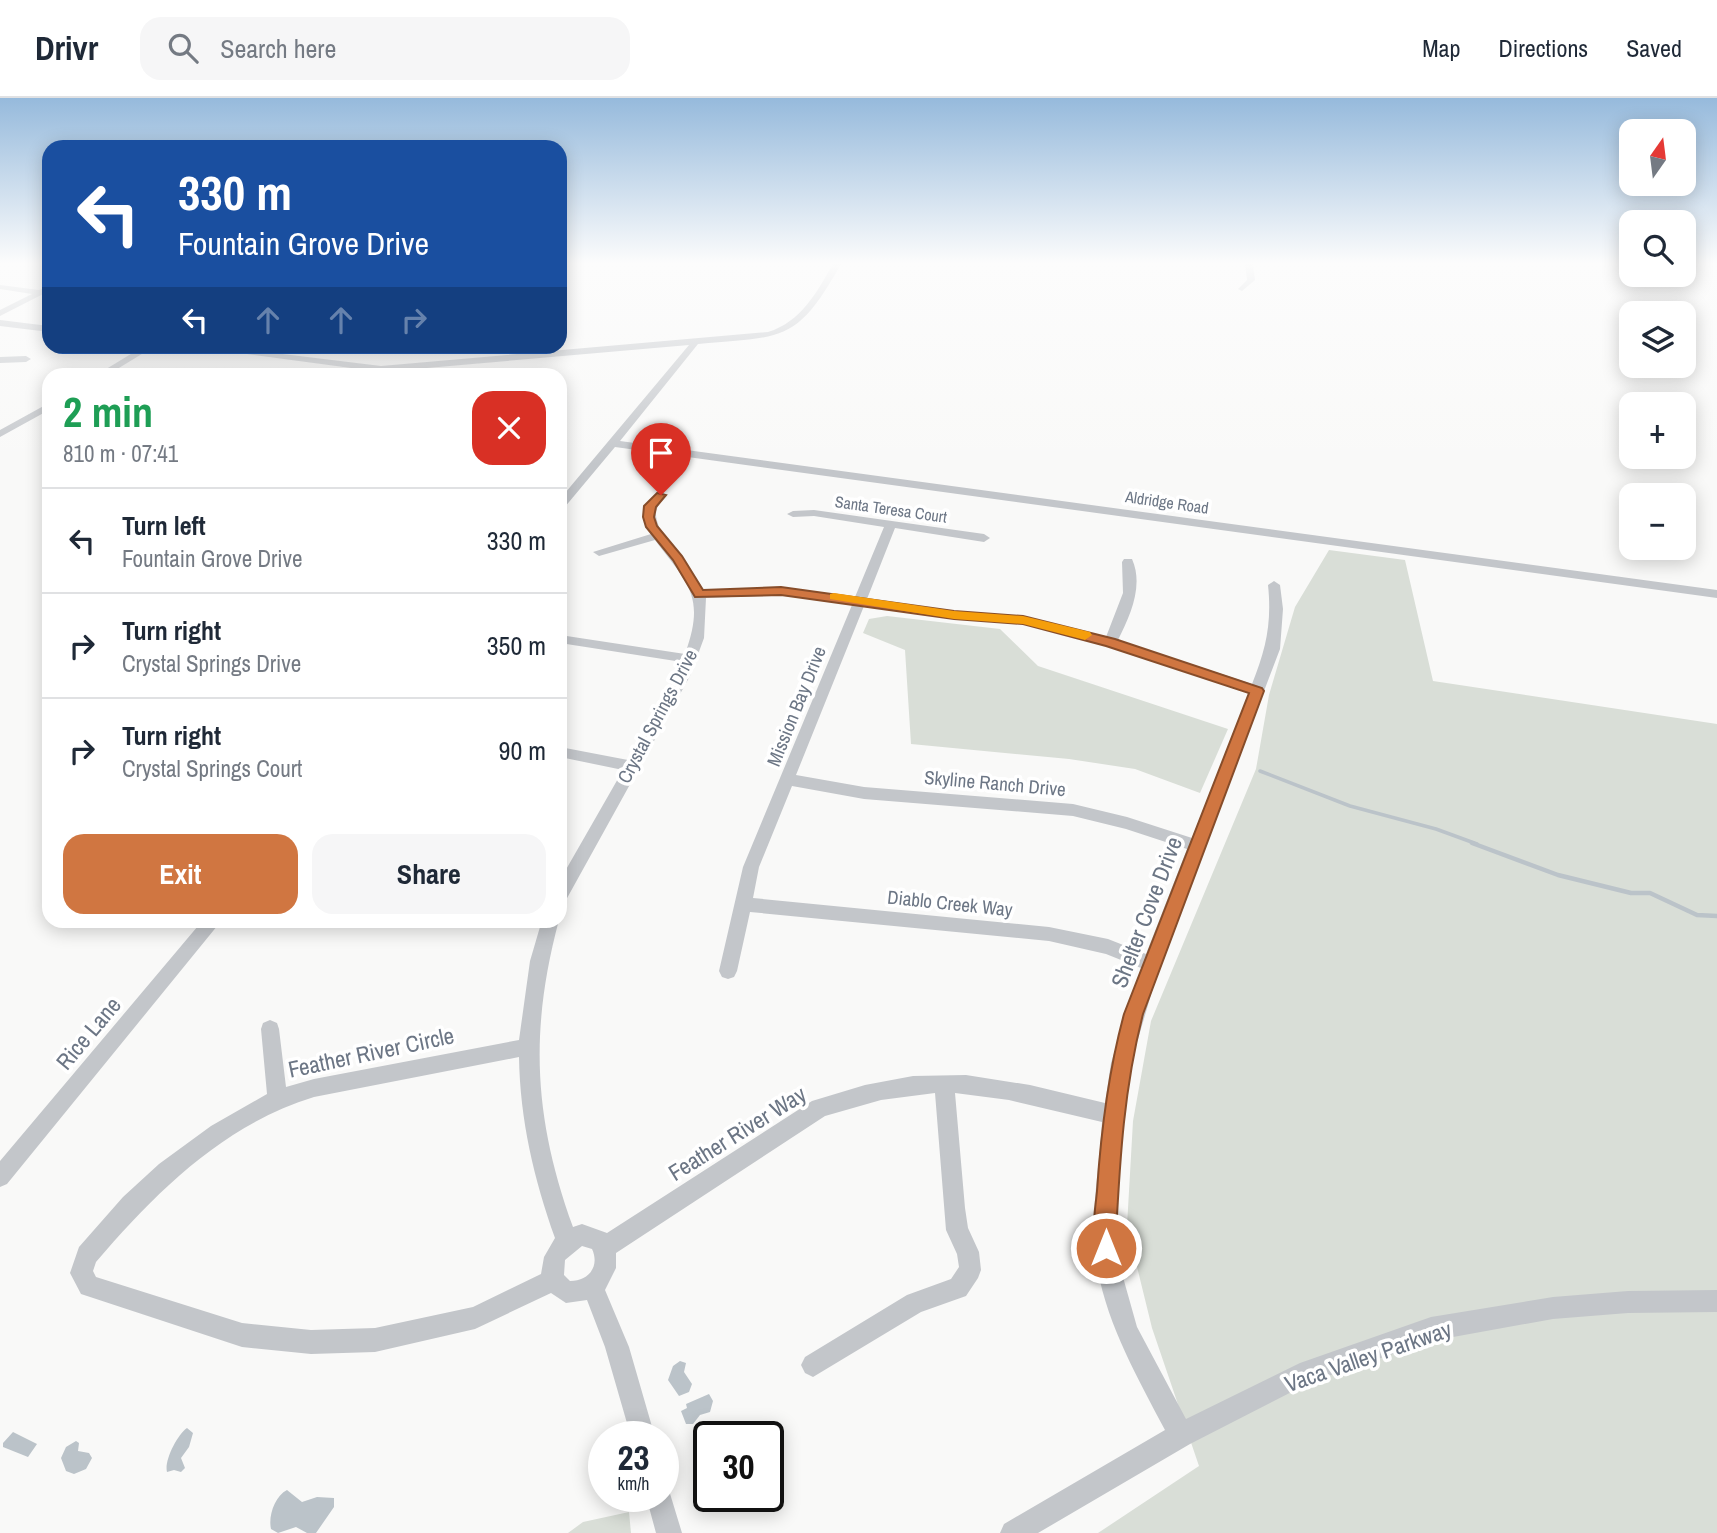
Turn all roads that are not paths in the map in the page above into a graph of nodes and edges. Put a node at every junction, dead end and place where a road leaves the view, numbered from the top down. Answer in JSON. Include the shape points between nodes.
{"nodes":[{"id":1,"x":782,"y":331,"type":"edge"},
{"id":2,"x":693,"y":342,"type":"junction"},
{"id":3,"x":567,"y":353,"type":"edge"},
{"id":4,"x":137,"y":354,"type":"edge"},
{"id":5,"x":257,"y":354,"type":"edge"},
{"id":6,"x":554,"y":354,"type":"edge"},
{"id":7,"x":26,"y":359,"type":"dead end"},
{"id":8,"x":0,"y":360,"type":"edge"},
{"id":9,"x":113,"y":368,"type":"edge"},
{"id":10,"x":373,"y":368,"type":"edge"},
{"id":11,"x":393,"y":368,"type":"edge"},
{"id":12,"x":42,"y":410,"type":"edge"},
{"id":13,"x":0,"y":434,"type":"edge"},
{"id":14,"x":612,"y":443,"type":"junction"},
{"id":15,"x":661,"y":495,"type":"dead end"},
{"id":16,"x":567,"y":498,"type":"edge"},
{"id":17,"x":793,"y":513,"type":"dead end"},
{"id":18,"x":891,"y":525,"type":"junction"},
{"id":19,"x":658,"y":536,"type":"junction"},
{"id":20,"x":984,"y":538,"type":"dead end"},
{"id":21,"x":599,"y":552,"type":"dead end"},
{"id":22,"x":1128,"y":562,"type":"dead end"},
{"id":23,"x":1274,"y":585,"type":"dead end"},
{"id":24,"x":699,"y":594,"type":"junction"},
{"id":25,"x":1717,"y":594,"type":"edge"},
{"id":26,"x":860,"y":601,"type":"junction"},
{"id":27,"x":567,"y":640,"type":"edge"},
{"id":28,"x":1110,"y":642,"type":"junction"},
{"id":29,"x":691,"y":659,"type":"junction"},
{"id":30,"x":1257,"y":691,"type":"junction"},
{"id":31,"x":567,"y":753,"type":"edge"},
{"id":32,"x":632,"y":766,"type":"junction"},
{"id":33,"x":787,"y":779,"type":"junction"},
{"id":34,"x":1196,"y":846,"type":"junction"},
{"id":35,"x":567,"y":880,"type":"edge"},
{"id":36,"x":741,"y":904,"type":"junction"},
{"id":37,"x":207,"y":928,"type":"edge"},
{"id":38,"x":549,"y":928,"type":"edge"},
{"id":39,"x":1151,"y":964,"type":"junction"},
{"id":40,"x":729,"y":971,"type":"dead end"},
{"id":41,"x":270,"y":1029,"type":"dead end"},
{"id":42,"x":527,"y":1047,"type":"junction"},
{"id":43,"x":944,"y":1083,"type":"junction"},
{"id":44,"x":277,"y":1099,"type":"junction"},
{"id":45,"x":1113,"y":1115,"type":"junction"},
{"id":46,"x":0,"y":1177,"type":"edge"},
{"id":47,"x":567,"y":1241,"type":"junction"},
{"id":48,"x":605,"y":1247,"type":"junction"},
{"id":49,"x":553,"y":1280,"type":"junction"},
{"id":50,"x":593,"y":1288,"type":"junction"},
{"id":51,"x":1717,"y":1301,"type":"edge"},
{"id":52,"x":813,"y":1365,"type":"dead end"},
{"id":53,"x":638,"y":1421,"type":"edge"},
{"id":54,"x":1181,"y":1435,"type":"junction"},
{"id":55,"x":663,"y":1512,"type":"edge"},
{"id":56,"x":669,"y":1533,"type":"edge"},
{"id":57,"x":1013,"y":1533,"type":"edge"}],
"edges":[{"from":1,"to":2,"type":"street"},
{"from":2,"to":3,"type":"street"},
{"from":2,"to":14,"type":"street"},
{"from":4,"to":9,"type":"street"},
{"from":5,"to":10,"type":"street"},
{"from":6,"to":11,"type":"street"},
{"from":7,"to":8,"type":"street"},
{"from":12,"to":13,"type":"street"},
{"from":14,"to":16,"type":"street"},
{"from":14,"to":25,"type":"street","name":"Aldridge Road"},
{"from":15,"to":19,"type":"street","via":[[650,506],[649,517]]},
{"from":17,"to":18,"type":"street","name":"Santa Teresa Court"},
{"from":18,"to":20,"type":"street","name":"Santa Teresa Court"},
{"from":18,"to":26,"type":"street","name":"Mission Bay Drive"},
{"from":19,"to":21,"type":"street"},
{"from":19,"to":24,"type":"street"},
{"from":22,"to":28,"type":"street","via":[[1126,610]]},
{"from":23,"to":30,"type":"street","name":"Shelter Cove Drive","via":[[1274,642]]},
{"from":24,"to":26,"type":"street","via":[[781,591]]},
{"from":24,"to":29,"type":"street","name":"Crystal Springs Drive","via":[[697,642]]},
{"from":26,"to":28,"type":"street","via":[[1023,620]]},
{"from":26,"to":33,"type":"street","name":"Mission Bay Drive"},
{"from":27,"to":29,"type":"street"},
{"from":28,"to":30,"type":"street"},
{"from":29,"to":32,"type":"street","name":"Crystal Springs Drive"},
{"from":30,"to":34,"type":"street","name":"Shelter Cove Drive"},
{"from":31,"to":32,"type":"street"},
{"from":32,"to":35,"type":"street","name":"Crystal Springs Drive"},
{"from":33,"to":34,"type":"street","name":"Skyline Ranch Drive","via":[[864,793],[1073,810]]},
{"from":33,"to":36,"type":"street","name":"Mission Bay Drive"},
{"from":34,"to":39,"type":"street","name":"Shelter Cove Drive"},
{"from":36,"to":39,"type":"street","name":"Diablo Creek Way","via":[[1049,934],[1108,947]]},
{"from":36,"to":40,"type":"street","name":"Mission Bay Drive"},
{"from":37,"to":46,"type":"street","name":"Rice Lane"},
{"from":38,"to":42,"type":"street","via":[[534,986]]},
{"from":39,"to":45,"type":"street","name":"Shelter Cove Drive","via":[[1121,1063]]},
{"from":41,"to":44,"type":"street"},
{"from":42,"to":44,"type":"street","name":"Feather River Circle"},
{"from":42,"to":47,"type":"street","via":[[536,1141]]},
{"from":43,"to":45,"type":"street","name":"Feather River Way","via":[[1005,1089]]},
{"from":43,"to":48,"type":"street","name":"Feather River Way","via":[[892,1088],[819,1108]]},
{"from":43,"to":52,"type":"street","via":[[957,1230],[968,1252],[970,1270],[958,1288],[915,1303]]},
{"from":44,"to":49,"type":"street","name":"Feather River Circle","via":[[218,1133],[166,1171],[131,1205],[87,1255],[81,1273],[89,1286],[242,1335],[311,1342],[376,1340],[475,1318]]},
{"from":45,"to":54,"type":"street","name":"Shelter Cove Drive","via":[[1105,1234],[1108,1263],[1126,1331]]},
{"from":47,"to":48,"type":"street","via":[[592,1236]]},
{"from":47,"to":49,"type":"street","via":[[554,1258]]},
{"from":48,"to":50,"type":"street","via":[[607,1264]]},
{"from":49,"to":50,"type":"street","via":[[566,1292]]},
{"from":50,"to":53,"type":"street","via":[[617,1347]]},
{"from":51,"to":54,"type":"street","name":"Vaca Valley Parkway","via":[[1553,1308],[1431,1329],[1308,1371]]},
{"from":54,"to":57,"type":"street","name":"Vaca Valley Parkway"},
{"from":55,"to":56,"type":"street"}]}
